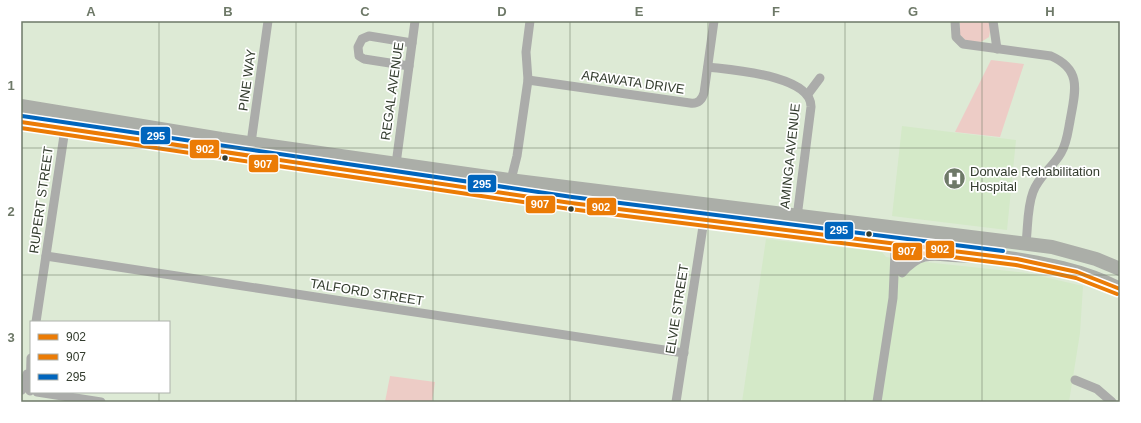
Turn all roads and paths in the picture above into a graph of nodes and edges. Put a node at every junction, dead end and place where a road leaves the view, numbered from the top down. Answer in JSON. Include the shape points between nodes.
{"nodes":[{"id":1,"x":268,"y":21,"type":"edge"},
{"id":2,"x":415,"y":21,"type":"edge"},
{"id":3,"x":530,"y":21,"type":"edge"},
{"id":4,"x":714,"y":21,"type":"edge"},
{"id":5,"x":955,"y":21,"type":"edge"},
{"id":6,"x":993,"y":21,"type":"edge"},
{"id":7,"x":412,"y":43,"type":"junction"},
{"id":8,"x":997,"y":49,"type":"junction"},
{"id":9,"x":409,"y":66,"type":"junction"},
{"id":10,"x":708,"y":67,"type":"junction"},
{"id":11,"x":820,"y":78,"type":"dead end"},
{"id":12,"x":528,"y":80,"type":"junction"},
{"id":13,"x":808,"y":94,"type":"junction"},
{"id":14,"x":21,"y":106,"type":"edge"},
{"id":15,"x":21,"y":122,"type":"edge"},
{"id":16,"x":65,"y":129,"type":"junction"},
{"id":17,"x":251,"y":143,"type":"junction"},
{"id":18,"x":396,"y":164,"type":"junction"},
{"id":19,"x":514,"y":180,"type":"junction"},
{"id":20,"x":512,"y":194,"type":"junction"},
{"id":21,"x":797,"y":217,"type":"junction"},
{"id":22,"x":704,"y":220,"type":"junction"},
{"id":23,"x":903,"y":228,"type":"junction"},
{"id":24,"x":901,"y":244,"type":"junction"},
{"id":25,"x":1026,"y":244,"type":"junction"},
{"id":26,"x":46,"y":256,"type":"junction"},
{"id":27,"x":1002,"y":257,"type":"junction"},
{"id":28,"x":1104,"y":262,"type":"junction"},
{"id":29,"x":1120,"y":268,"type":"edge"},
{"id":30,"x":902,"y":273,"type":"junction"},
{"id":31,"x":1114,"y":286,"type":"edge"},
{"id":32,"x":893,"y":298,"type":"junction"},
{"id":33,"x":36,"y":321,"type":"edge"},
{"id":34,"x":684,"y":353,"type":"junction"},
{"id":35,"x":30,"y":362,"type":"edge"},
{"id":36,"x":1075,"y":380,"type":"dead end"},
{"id":37,"x":28,"y":391,"type":"edge"},
{"id":38,"x":41,"y":393,"type":"edge"},
{"id":39,"x":102,"y":402,"type":"edge"},
{"id":40,"x":676,"y":402,"type":"edge"},
{"id":41,"x":877,"y":402,"type":"edge"},
{"id":42,"x":1112,"y":402,"type":"edge"}],
"edges":[{"from":1,"to":17,"type":"street","name":"PINE WAY"},
{"from":2,"to":7,"type":"street","name":"REGAL AVENUE"},
{"from":3,"to":12,"type":"street","via":[[526,52]]},
{"from":4,"to":10,"type":"street","name":"ARAWATA DRIVE"},
{"from":5,"to":8,"type":"street","via":[[955,32],[963,44]]},
{"from":6,"to":8,"type":"street"},
{"from":7,"to":9,"type":"street","name":"REGAL AVENUE"},
{"from":7,"to":9,"type":"street","via":[[369,36],[362,39],[358,47],[359,56],[364,59]]},
{"from":8,"to":25,"type":"street","via":[[1044,54],[1058,59],[1068,67],[1075,84],[1065,144],[1058,158],[1039,180],[1032,193]]},
{"from":9,"to":18,"type":"street","name":"REGAL AVENUE"},
{"from":10,"to":12,"type":"street","name":"ARAWATA DRIVE","via":[[704,93],[701,100],[694,104]]},
{"from":10,"to":13,"type":"street","via":[[763,74],[802,89]]},
{"from":11,"to":13,"type":"street","name":"AMINGA AVENUE"},
{"from":12,"to":19,"type":"street","via":[[517,156],[519,166]]},
{"from":13,"to":21,"type":"street","name":"AMINGA AVENUE","via":[[811,107]]},
{"from":14,"to":17,"type":"main road"},
{"from":15,"to":16,"type":"main road"},
{"from":16,"to":20,"type":"main road"},
{"from":16,"to":26,"type":"street","name":"RUPERT STREET"},
{"from":17,"to":18,"type":"main road"},
{"from":18,"to":19,"type":"main road"},
{"from":19,"to":20,"type":"main road"},
{"from":19,"to":21,"type":"main road"},
{"from":20,"to":22,"type":"main road"},
{"from":21,"to":23,"type":"main road"},
{"from":22,"to":24,"type":"main road"},
{"from":22,"to":34,"type":"street","name":"ELVIE STREET"},
{"from":23,"to":24,"type":"street"},
{"from":23,"to":25,"type":"main road"},
{"from":24,"to":27,"type":"main road"},
{"from":24,"to":30,"type":"street"},
{"from":24,"to":32,"type":"street","via":[[893,269]]},
{"from":25,"to":28,"type":"main road","via":[[1065,250]]},
{"from":26,"to":33,"type":"street","name":"RUPERT STREET"},
{"from":26,"to":34,"type":"street","name":"TALFORD STREET"},
{"from":27,"to":30,"type":"street","via":[[951,259],[925,256],[914,260]]},
{"from":27,"to":31,"type":"main road","via":[[1060,267]]},
{"from":28,"to":29,"type":"main road"},
{"from":28,"to":31,"type":"main road","via":[[1113,274]]},
{"from":30,"to":32,"type":"street"},
{"from":32,"to":41,"type":"street"},
{"from":34,"to":40,"type":"street","name":"ELVIE STREET"},
{"from":35,"to":37,"type":"street"},
{"from":36,"to":42,"type":"street","via":[[1097,389]]},
{"from":38,"to":39,"type":"street"}]}
